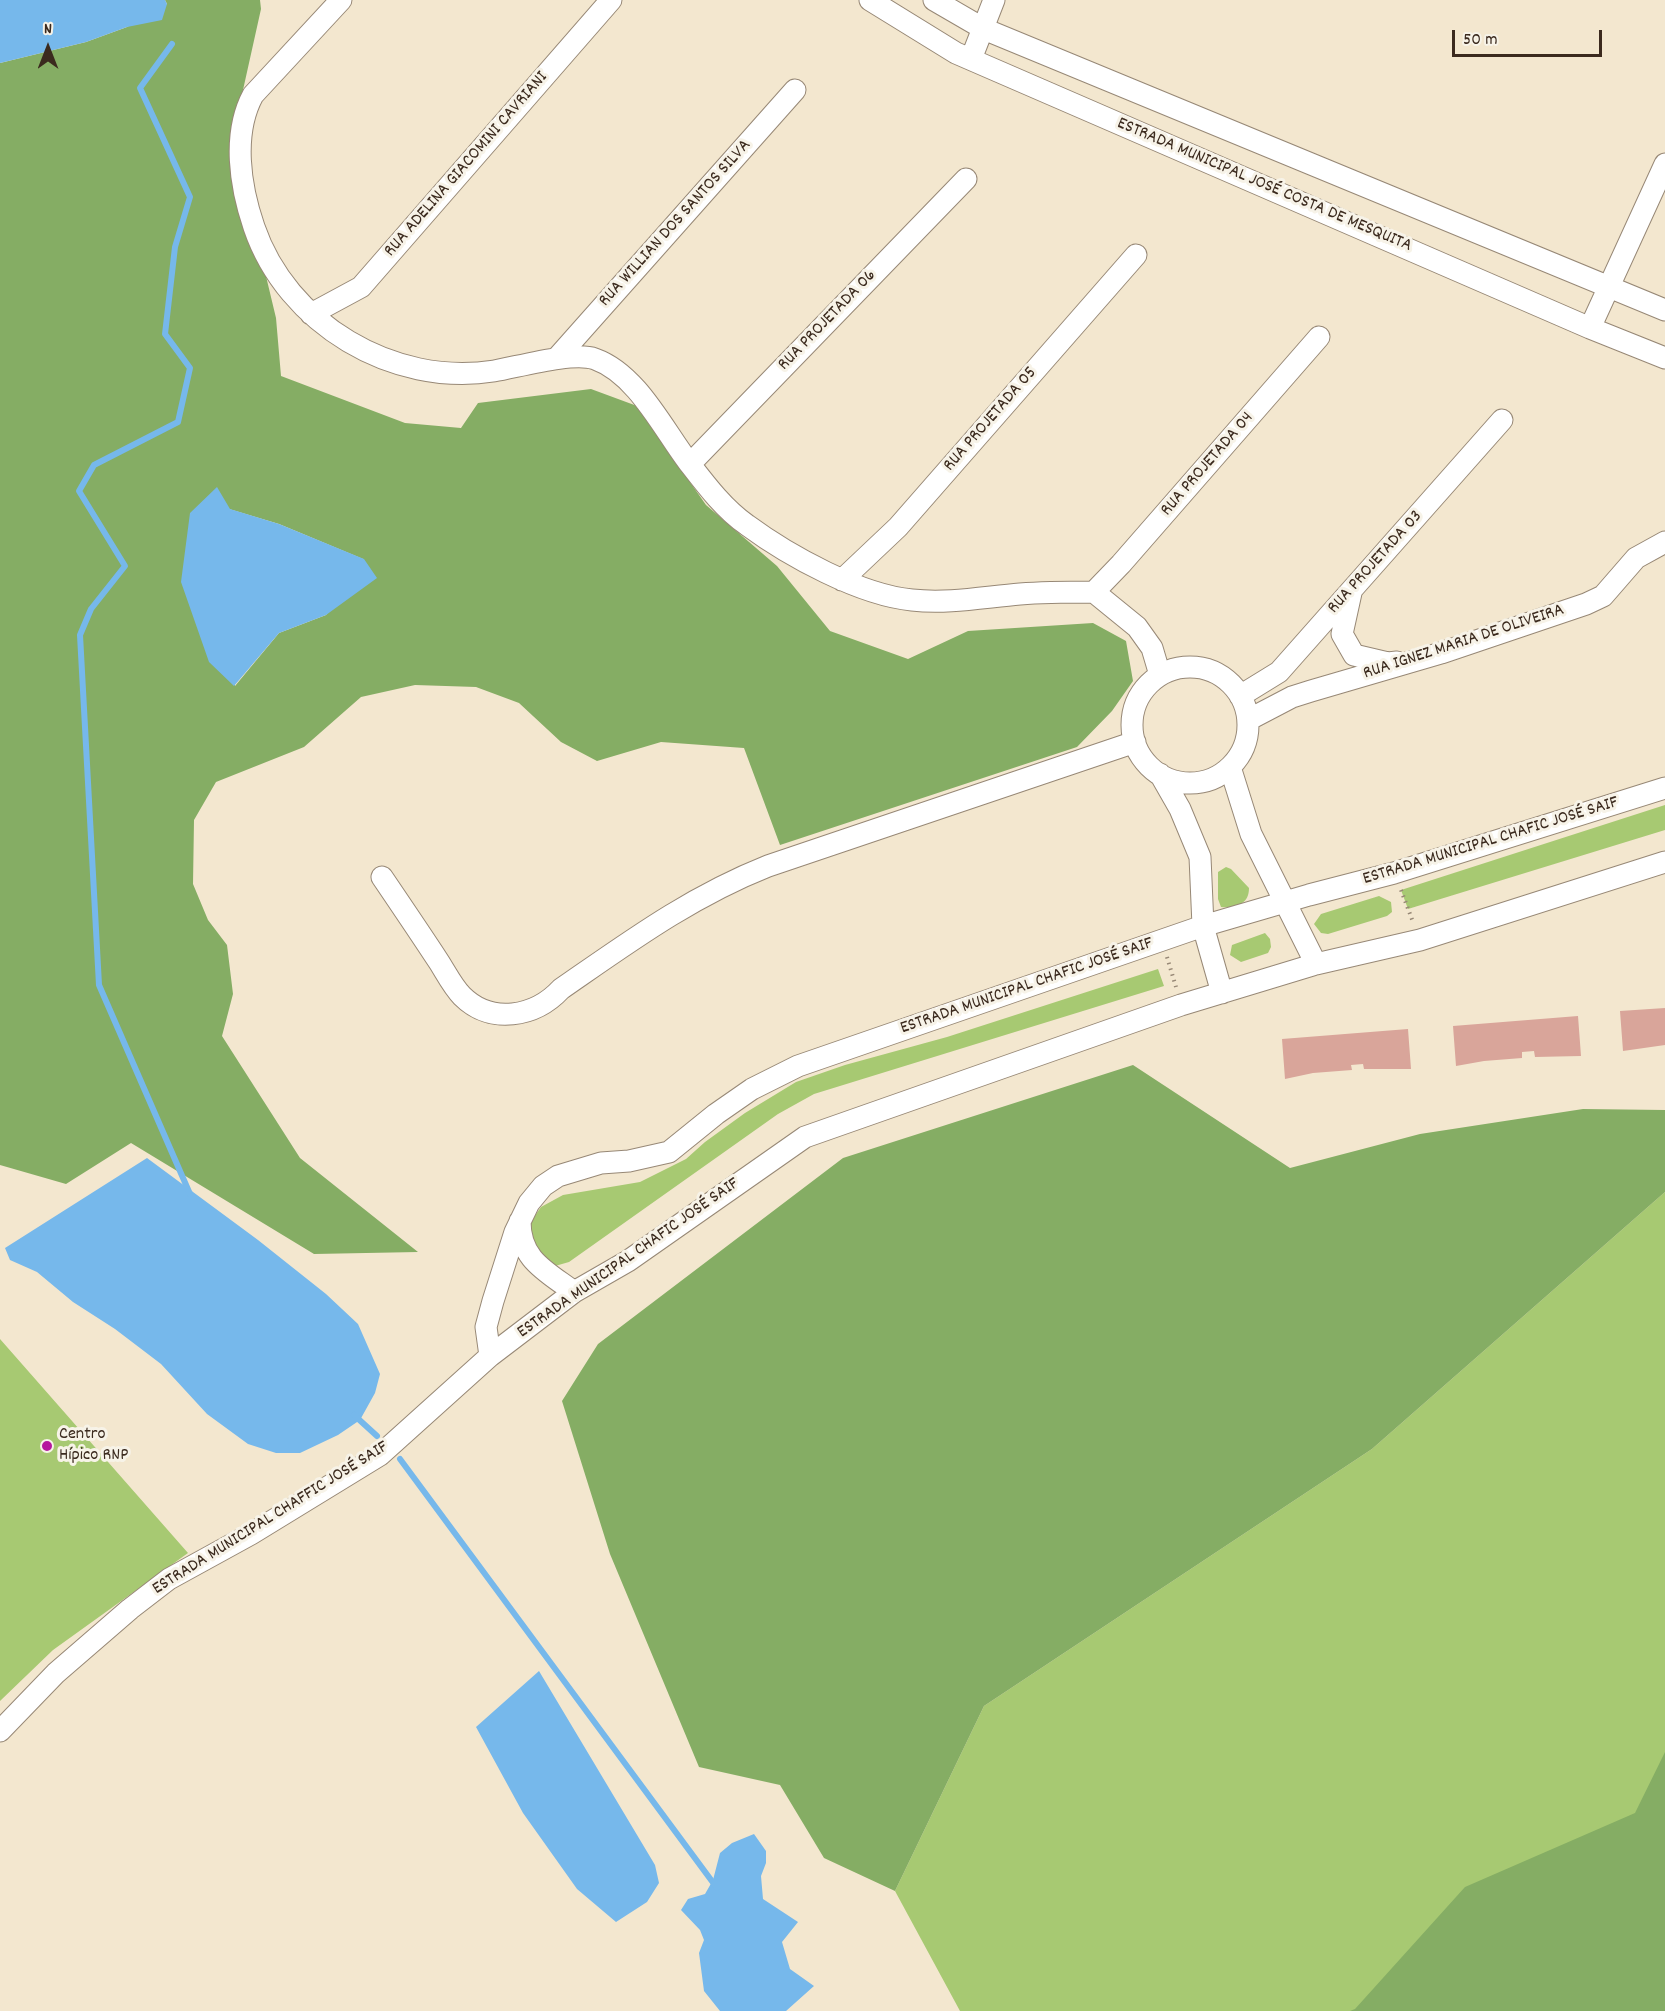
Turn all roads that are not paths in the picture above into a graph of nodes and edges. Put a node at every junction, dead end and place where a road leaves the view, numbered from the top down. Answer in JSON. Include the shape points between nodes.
{"nodes":[{"id":1,"x":341,"y":0,"type":"edge"},
{"id":2,"x":611,"y":0,"type":"edge"},
{"id":3,"x":870,"y":0,"type":"edge"},
{"id":4,"x":934,"y":0,"type":"edge"},
{"id":5,"x":994,"y":0,"type":"edge"},
{"id":6,"x":984,"y":29,"type":"junction"},
{"id":7,"x":971,"y":59,"type":"junction"},
{"id":8,"x":795,"y":90,"type":"dead end"},
{"id":9,"x":1665,"y":164,"type":"edge"},
{"id":10,"x":966,"y":179,"type":"dead end"},
{"id":11,"x":1136,"y":255,"type":"dead end"},
{"id":12,"x":1609,"y":288,"type":"junction"},
{"id":13,"x":1665,"y":310,"type":"edge"},
{"id":14,"x":311,"y":314,"type":"junction"},
{"id":15,"x":1590,"y":328,"type":"junction"},
{"id":16,"x":1319,"y":337,"type":"dead end"},
{"id":17,"x":557,"y":358,"type":"junction"},
{"id":18,"x":1665,"y":358,"type":"edge"},
{"id":19,"x":1502,"y":420,"type":"dead end"},
{"id":20,"x":690,"y":464,"type":"junction"},
{"id":21,"x":1665,"y":542,"type":"edge"},
{"id":22,"x":842,"y":580,"type":"junction"},
{"id":23,"x":1352,"y":590,"type":"junction"},
{"id":24,"x":1094,"y":592,"type":"junction"},
{"id":25,"x":1442,"y":653,"type":"junction"},
{"id":26,"x":1160,"y":675,"type":"junction"},
{"id":27,"x":1240,"y":696,"type":"junction"},
{"id":28,"x":1248,"y":720,"type":"junction"},
{"id":29,"x":1135,"y":742,"type":"junction"},
{"id":30,"x":1230,"y":767,"type":"junction"},
{"id":31,"x":1160,"y":774,"type":"junction"},
{"id":32,"x":1665,"y":788,"type":"edge"},
{"id":33,"x":1665,"y":862,"type":"edge"},
{"id":34,"x":382,"y":877,"type":"dead end"},
{"id":35,"x":1286,"y":902,"type":"junction"},
{"id":36,"x":1203,"y":926,"type":"junction"},
{"id":37,"x":1316,"y":964,"type":"junction"},
{"id":38,"x":1222,"y":993,"type":"junction"},
{"id":39,"x":520,"y":1220,"type":"junction"},
{"id":40,"x":574,"y":1292,"type":"junction"},
{"id":41,"x":490,"y":1356,"type":"junction"},
{"id":42,"x":0,"y":1731,"type":"edge"}],
"edges":[{"from":1,"to":14,"type":"street","via":[[253,94],[245,110],[242,135],[248,208],[266,254]]},
{"from":2,"to":14,"type":"street","name":"RUA ADELINA GIACOMINI CAVRIANI","via":[[361,287]]},
{"from":3,"to":7,"type":"street","name":"ESTRADA MUNICIPAL JOSÉ COSTA DE MESQUITA"},
{"from":4,"to":6,"type":"street","name":"ESTRADA MUNICIPAL JOSÉ COSTA DE MESQUITA"},
{"from":5,"to":6,"type":"street"},
{"from":6,"to":7,"type":"street"},
{"from":6,"to":12,"type":"street","name":"ESTRADA MUNICIPAL JOSÉ COSTA DE MESQUITA"},
{"from":7,"to":15,"type":"street","name":"ESTRADA MUNICIPAL JOSÉ COSTA DE MESQUITA"},
{"from":8,"to":17,"type":"street","name":"RUA WILLIAN DOS SANTOS SILVA"},
{"from":9,"to":12,"type":"street"},
{"from":10,"to":20,"type":"street","name":"RUA PROJETADA 06"},
{"from":11,"to":22,"type":"street","name":"RUA PROJETADA 05","via":[[898,526]]},
{"from":12,"to":13,"type":"street","name":"ESTRADA MUNICIPAL JOSÉ COSTA DE MESQUITA"},
{"from":12,"to":15,"type":"street"},
{"from":14,"to":17,"type":"street","via":[[358,346],[419,369],[468,373]]},
{"from":15,"to":18,"type":"street","name":"ESTRADA MUNICIPAL JOSÉ COSTA DE MESQUITA"},
{"from":16,"to":24,"type":"street","name":"RUA PROJETADA 04"},
{"from":17,"to":20,"type":"street","via":[[592,358],[612,367],[627,379]]},
{"from":19,"to":23,"type":"street","name":"RUA PROJETADA 03"},
{"from":20,"to":22,"type":"street","via":[[721,503],[746,525]]},
{"from":21,"to":25,"type":"street","name":"RUA IGNEZ MARIA DE OLIVEIRA","via":[[1636,558],[1603,596]]},
{"from":22,"to":24,"type":"street","via":[[911,600]]},
{"from":23,"to":25,"type":"street","via":[[1342,634],[1354,655],[1388,663]]},
{"from":23,"to":27,"type":"street","name":"RUA PROJETADA 03","via":[[1279,672]]},
{"from":24,"to":26,"type":"street","via":[[1137,627],[1152,648]]},
{"from":25,"to":28,"type":"street","name":"RUA IGNEZ MARIA DE OLIVEIRA","via":[[1292,697]]},
{"from":26,"to":27,"type":"street","via":[[1185,667],[1198,668],[1222,677]]},
{"from":26,"to":29,"type":"street","via":[[1136,704],[1132,723]]},
{"from":27,"to":28,"type":"street"},
{"from":28,"to":30,"type":"street","via":[[1244,746]]},
{"from":29,"to":31,"type":"street","via":[[1144,760]]},
{"from":29,"to":34,"type":"street","via":[[740,877],[650,927],[541,1006],[508,1015],[486,1011],[462,996]]},
{"from":30,"to":31,"type":"street","via":[[1217,776],[1188,783]]},
{"from":30,"to":35,"type":"street","via":[[1251,834]]},
{"from":31,"to":36,"type":"street","via":[[1200,857]]},
{"from":32,"to":35,"type":"street","name":"ESTRADA MUNICIPAL CHAFIC JOSÉ SAIF","via":[[1394,873]]},
{"from":33,"to":37,"type":"street","name":"ESTRADA MUNICIPAL CHAFIC JOSÉ SAIF","via":[[1420,940]]},
{"from":35,"to":36,"type":"street","name":"ESTRADA MUNICIPAL CHAFIC JOSÉ SAIF"},
{"from":35,"to":37,"type":"street"},
{"from":36,"to":38,"type":"street"},
{"from":36,"to":39,"type":"street","name":"ESTRADA MUNICIPAL CHAFIC JOSÉ SAIF","via":[[798,1066],[752,1089],[669,1152],[629,1161],[601,1162],[558,1176],[543,1186]]},
{"from":37,"to":38,"type":"street","name":"ESTRADA MUNICIPAL CHAFIC JOSÉ SAIF"},
{"from":38,"to":40,"type":"street","name":"ESTRADA MUNICIPAL CHAFIC JOSÉ SAIF","via":[[805,1137],[628,1261]]},
{"from":39,"to":40,"type":"street","via":[[523,1244],[531,1257]]},
{"from":39,"to":41,"type":"street","name":"ESTRADA MUNICIPAL CHAFIC JOSÉ SAIF","via":[[486,1327]]},
{"from":40,"to":41,"type":"street","name":"ESTRADA MUNICIPAL CHAFIC JOSÉ SAIF"},
{"from":41,"to":42,"type":"street","name":"ESTRADA MUNICIPAL CHAFFIC JOSÉ SAIF","via":[[380,1455],[169,1579],[56,1673]]}]}
